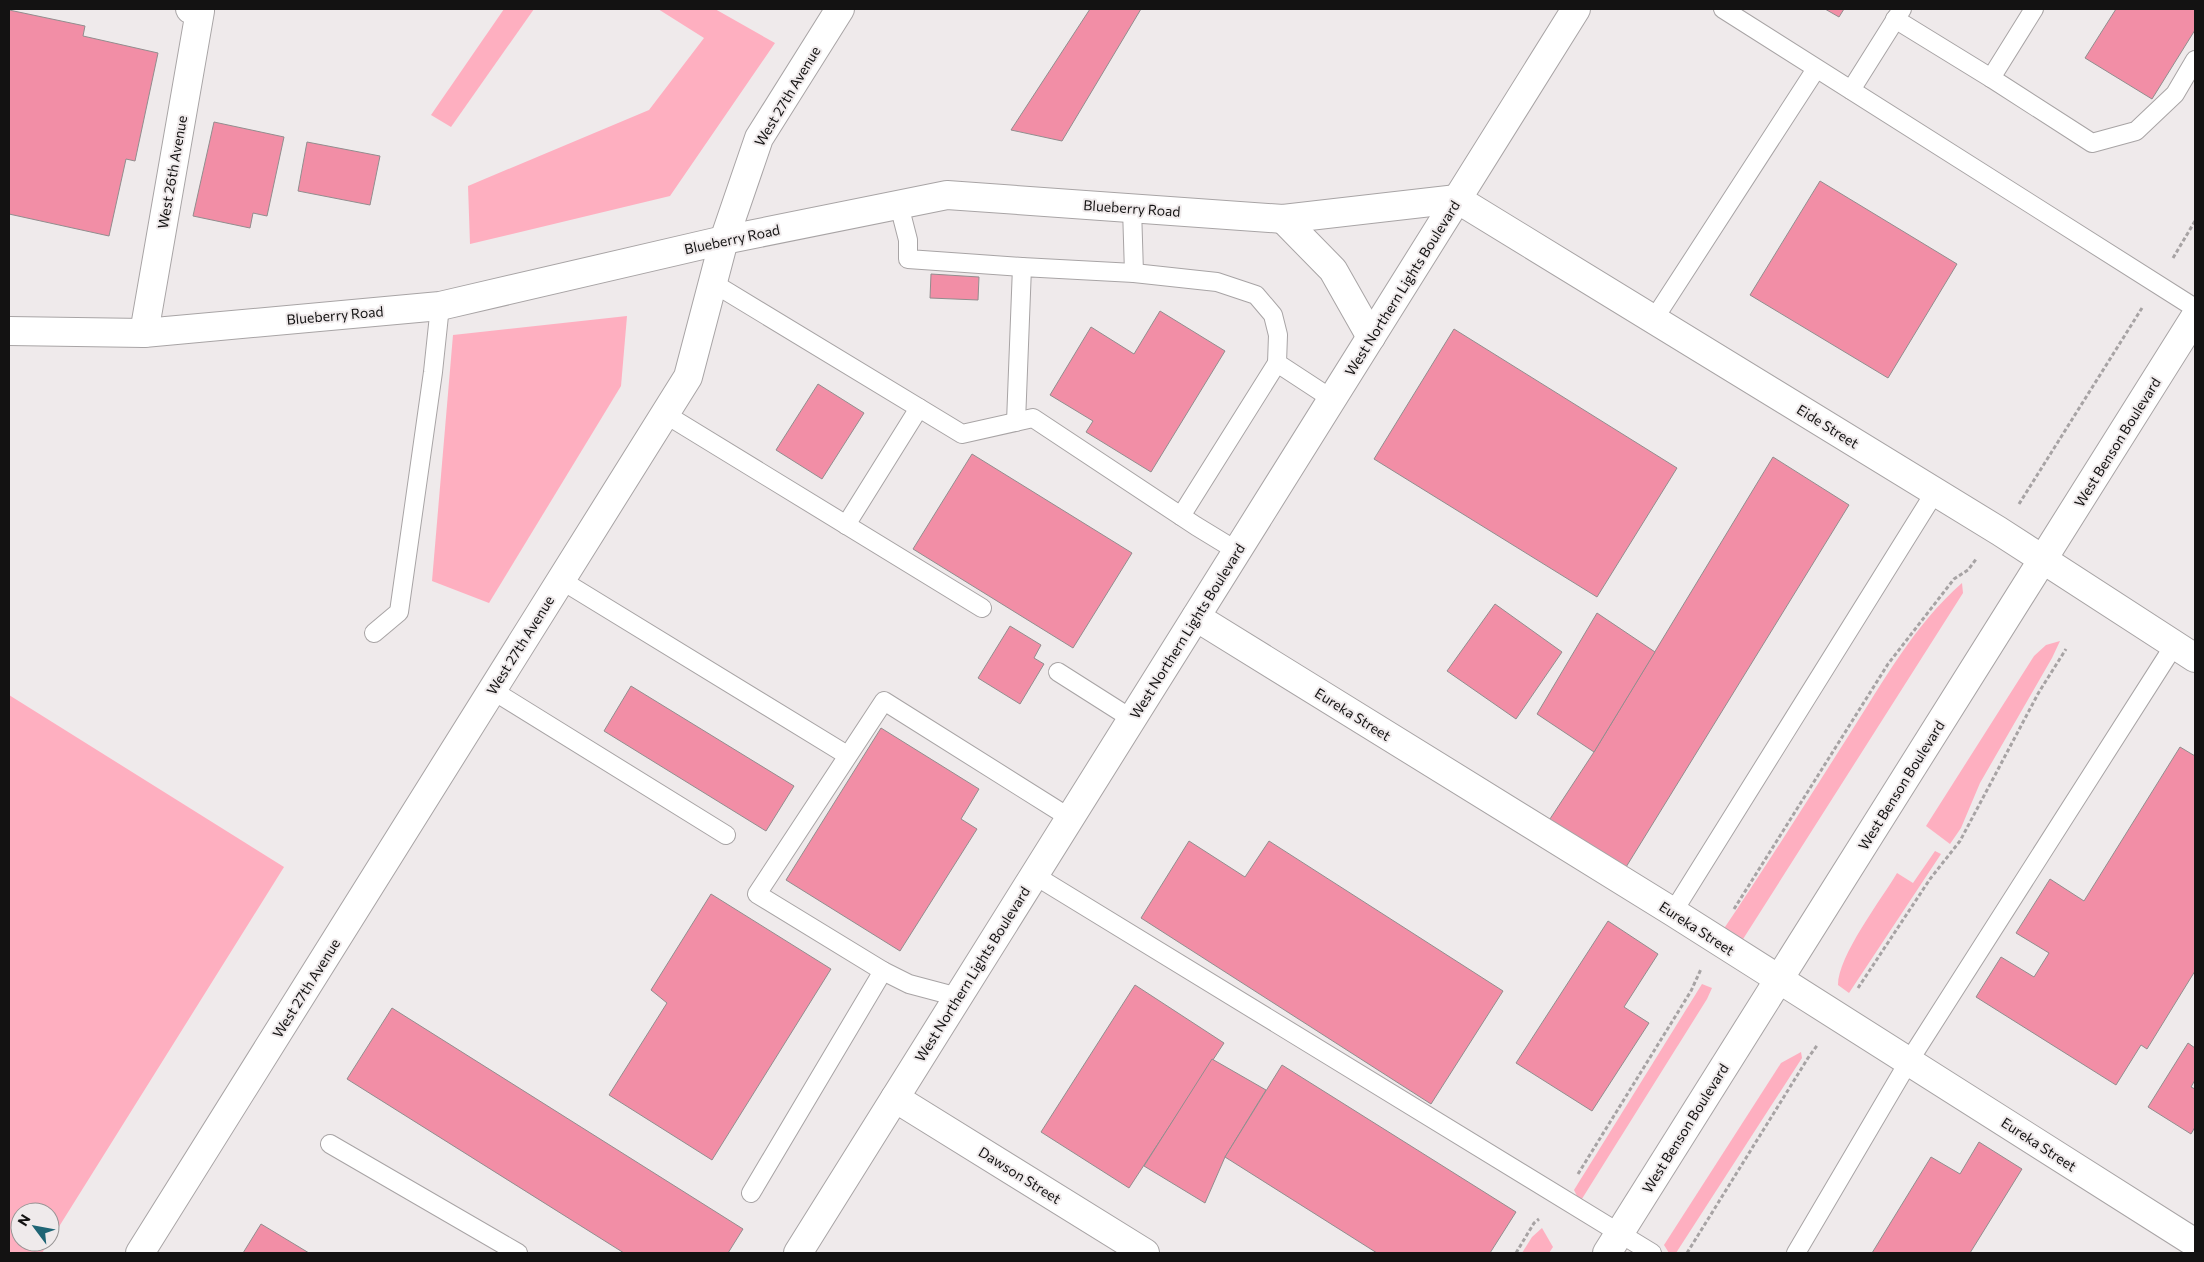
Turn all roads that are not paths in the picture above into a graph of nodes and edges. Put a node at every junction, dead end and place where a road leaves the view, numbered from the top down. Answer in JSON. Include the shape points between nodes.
{"nodes":[{"id":1,"x":840,"y":9,"type":"edge"},
{"id":2,"x":1576,"y":9,"type":"edge"},
{"id":3,"x":1723,"y":9,"type":"edge"},
{"id":4,"x":2034,"y":9,"type":"edge"},
{"id":5,"x":195,"y":10,"type":"edge"},
{"id":6,"x":1898,"y":14,"type":"edge"},
{"id":7,"x":2195,"y":60,"type":"edge"},
{"id":8,"x":1816,"y":68,"type":"junction"},
{"id":9,"x":1992,"y":78,"type":"junction"},
{"id":10,"x":1851,"y":90,"type":"junction"},
{"id":11,"x":1457,"y":199,"type":"junction"},
{"id":12,"x":899,"y":205,"type":"junction"},
{"id":13,"x":1132,"y":208,"type":"junction"},
{"id":14,"x":1283,"y":219,"type":"junction"},
{"id":15,"x":724,"y":240,"type":"junction"},
{"id":16,"x":1022,"y":267,"type":"junction"},
{"id":17,"x":1134,"y":273,"type":"junction"},
{"id":18,"x":713,"y":284,"type":"junction"},
{"id":19,"x":440,"y":306,"type":"junction"},
{"id":20,"x":2195,"y":308,"type":"edge"},
{"id":21,"x":2195,"y":317,"type":"edge"},
{"id":22,"x":1654,"y":319,"type":"junction"},
{"id":23,"x":9,"y":331,"type":"edge"},
{"id":24,"x":144,"y":333,"type":"junction"},
{"id":25,"x":1371,"y":337,"type":"junction"},
{"id":26,"x":1277,"y":363,"type":"junction"},
{"id":27,"x":1332,"y":399,"type":"junction"},
{"id":28,"x":920,"y":408,"type":"junction"},
{"id":29,"x":665,"y":414,"type":"junction"},
{"id":30,"x":1016,"y":422,"type":"junction"},
{"id":31,"x":1935,"y":492,"type":"junction"},
{"id":32,"x":1181,"y":516,"type":"junction"},
{"id":33,"x":846,"y":525,"type":"junction"},
{"id":34,"x":1237,"y":551,"type":"junction"},
{"id":35,"x":2044,"y":559,"type":"junction"},
{"id":36,"x":561,"y":580,"type":"junction"},
{"id":37,"x":982,"y":608,"type":"dead end"},
{"id":38,"x":1196,"y":618,"type":"junction"},
{"id":39,"x":374,"y":633,"type":"dead end"},
{"id":40,"x":2185,"y":651,"type":"edge"},
{"id":41,"x":1058,"y":672,"type":"dead end"},
{"id":42,"x":492,"y":690,"type":"junction"},
{"id":43,"x":1132,"y":719,"type":"junction"},
{"id":44,"x":847,"y":756,"type":"junction"},
{"id":45,"x":1070,"y":818,"type":"junction"},
{"id":46,"x":726,"y":835,"type":"dead end"},
{"id":47,"x":1034,"y":875,"type":"junction"},
{"id":48,"x":1673,"y":912,"type":"junction"},
{"id":49,"x":883,"y":971,"type":"junction"},
{"id":50,"x":1778,"y":980,"type":"junction"},
{"id":51,"x":958,"y":997,"type":"junction"},
{"id":52,"x":1909,"y":1061,"type":"junction"},
{"id":53,"x":895,"y":1098,"type":"junction"},
{"id":54,"x":330,"y":1144,"type":"dead end"},
{"id":55,"x":751,"y":1193,"type":"dead end"},
{"id":56,"x":1613,"y":1243,"type":"edge"},
{"id":57,"x":2195,"y":1243,"type":"edge"},
{"id":58,"x":140,"y":1253,"type":"edge"},
{"id":59,"x":518,"y":1253,"type":"edge"},
{"id":60,"x":798,"y":1253,"type":"edge"},
{"id":61,"x":1145,"y":1253,"type":"edge"},
{"id":62,"x":1652,"y":1253,"type":"edge"},
{"id":63,"x":1796,"y":1253,"type":"edge"}],
"edges":[{"from":1,"to":15,"type":"street","name":"West 27th Avenue","via":[[759,138]]},
{"from":2,"to":11,"type":"street","name":"West Northern Lights Boulevard"},
{"from":3,"to":8,"type":"lane"},
{"from":4,"to":9,"type":"lane"},
{"from":5,"to":24,"type":"street","name":"West 26th Avenue"},
{"from":6,"to":9,"type":"lane"},
{"from":6,"to":10,"type":"lane"},
{"from":7,"to":9,"type":"lane","via":[[2175,94],[2136,131],[2092,143]]},
{"from":8,"to":10,"type":"lane"},
{"from":8,"to":22,"type":"lane"},
{"from":10,"to":20,"type":"lane"},
{"from":11,"to":14,"type":"street","name":"Blueberry Road"},
{"from":11,"to":22,"type":"street","name":"Eide Street"},
{"from":11,"to":25,"type":"street","name":"West Northern Lights Boulevard"},
{"from":12,"to":13,"type":"street","name":"Blueberry Road","via":[[946,195]]},
{"from":12,"to":15,"type":"street","name":"Blueberry Road"},
{"from":12,"to":16,"type":"lane","via":[[908,240],[908,259]]},
{"from":13,"to":14,"type":"street","name":"Blueberry Road"},
{"from":13,"to":17,"type":"lane"},
{"from":14,"to":25,"type":"street","via":[[1333,270]]},
{"from":15,"to":18,"type":"street","name":"West 27th Avenue"},
{"from":15,"to":19,"type":"street","name":"Blueberry Road"},
{"from":16,"to":17,"type":"lane"},
{"from":16,"to":30,"type":"lane"},
{"from":17,"to":26,"type":"lane","via":[[1216,282],[1256,295],[1272,315],[1278,335]]},
{"from":18,"to":28,"type":"lane"},
{"from":18,"to":29,"type":"street","name":"West 27th Avenue","via":[[688,377]]},
{"from":19,"to":24,"type":"street","name":"Blueberry Road"},
{"from":19,"to":39,"type":"lane","via":[[399,612]]},
{"from":21,"to":35,"type":"street","name":"West Benson Boulevard"},
{"from":22,"to":31,"type":"street","name":"Eide Street"},
{"from":23,"to":24,"type":"street","name":"Blueberry Road"},
{"from":25,"to":27,"type":"street","name":"West Northern Lights Boulevard"},
{"from":26,"to":27,"type":"lane"},
{"from":26,"to":32,"type":"lane"},
{"from":27,"to":34,"type":"street","name":"West Northern Lights Boulevard"},
{"from":28,"to":30,"type":"lane","via":[[962,434]]},
{"from":28,"to":33,"type":"lane"},
{"from":29,"to":33,"type":"lane"},
{"from":29,"to":36,"type":"street","name":"West 27th Avenue"},
{"from":30,"to":32,"type":"lane","via":[[1034,418]]},
{"from":31,"to":35,"type":"street","name":"Eide Street"},
{"from":31,"to":48,"type":"lane"},
{"from":32,"to":34,"type":"lane"},
{"from":33,"to":37,"type":"lane"},
{"from":34,"to":38,"type":"street","name":"West Northern Lights Boulevard"},
{"from":35,"to":40,"type":"street","name":"Eide Street"},
{"from":35,"to":50,"type":"street","name":"West Benson Boulevard"},
{"from":36,"to":42,"type":"street","name":"West 27th Avenue"},
{"from":36,"to":44,"type":"lane"},
{"from":38,"to":43,"type":"street","name":"West Northern Lights Boulevard"},
{"from":38,"to":48,"type":"street","name":"Eureka Street"},
{"from":40,"to":52,"type":"lane"},
{"from":41,"to":43,"type":"lane"},
{"from":42,"to":46,"type":"lane"},
{"from":42,"to":58,"type":"street","name":"West 27th Avenue"},
{"from":43,"to":45,"type":"street","name":"West Northern Lights Boulevard"},
{"from":44,"to":45,"type":"lane","via":[[884,701]]},
{"from":44,"to":49,"type":"lane","via":[[757,894]]},
{"from":45,"to":47,"type":"street","name":"West Northern Lights Boulevard"},
{"from":47,"to":51,"type":"street","name":"West Northern Lights Boulevard"},
{"from":47,"to":56,"type":"lane","via":[[1567,1202]]},
{"from":48,"to":50,"type":"street","name":"Eureka Street"},
{"from":49,"to":51,"type":"lane","via":[[910,984]]},
{"from":49,"to":55,"type":"lane"},
{"from":50,"to":52,"type":"street","name":"Eureka Street"},
{"from":50,"to":56,"type":"street","name":"West Benson Boulevard"},
{"from":51,"to":53,"type":"street","name":"West Northern Lights Boulevard"},
{"from":52,"to":57,"type":"street","name":"Eureka Street"},
{"from":52,"to":63,"type":"lane"},
{"from":53,"to":60,"type":"street","name":"West Northern Lights Boulevard"},
{"from":53,"to":61,"type":"street","name":"Dawson Street"},
{"from":54,"to":59,"type":"lane"},
{"from":56,"to":62,"type":"lane"}]}
